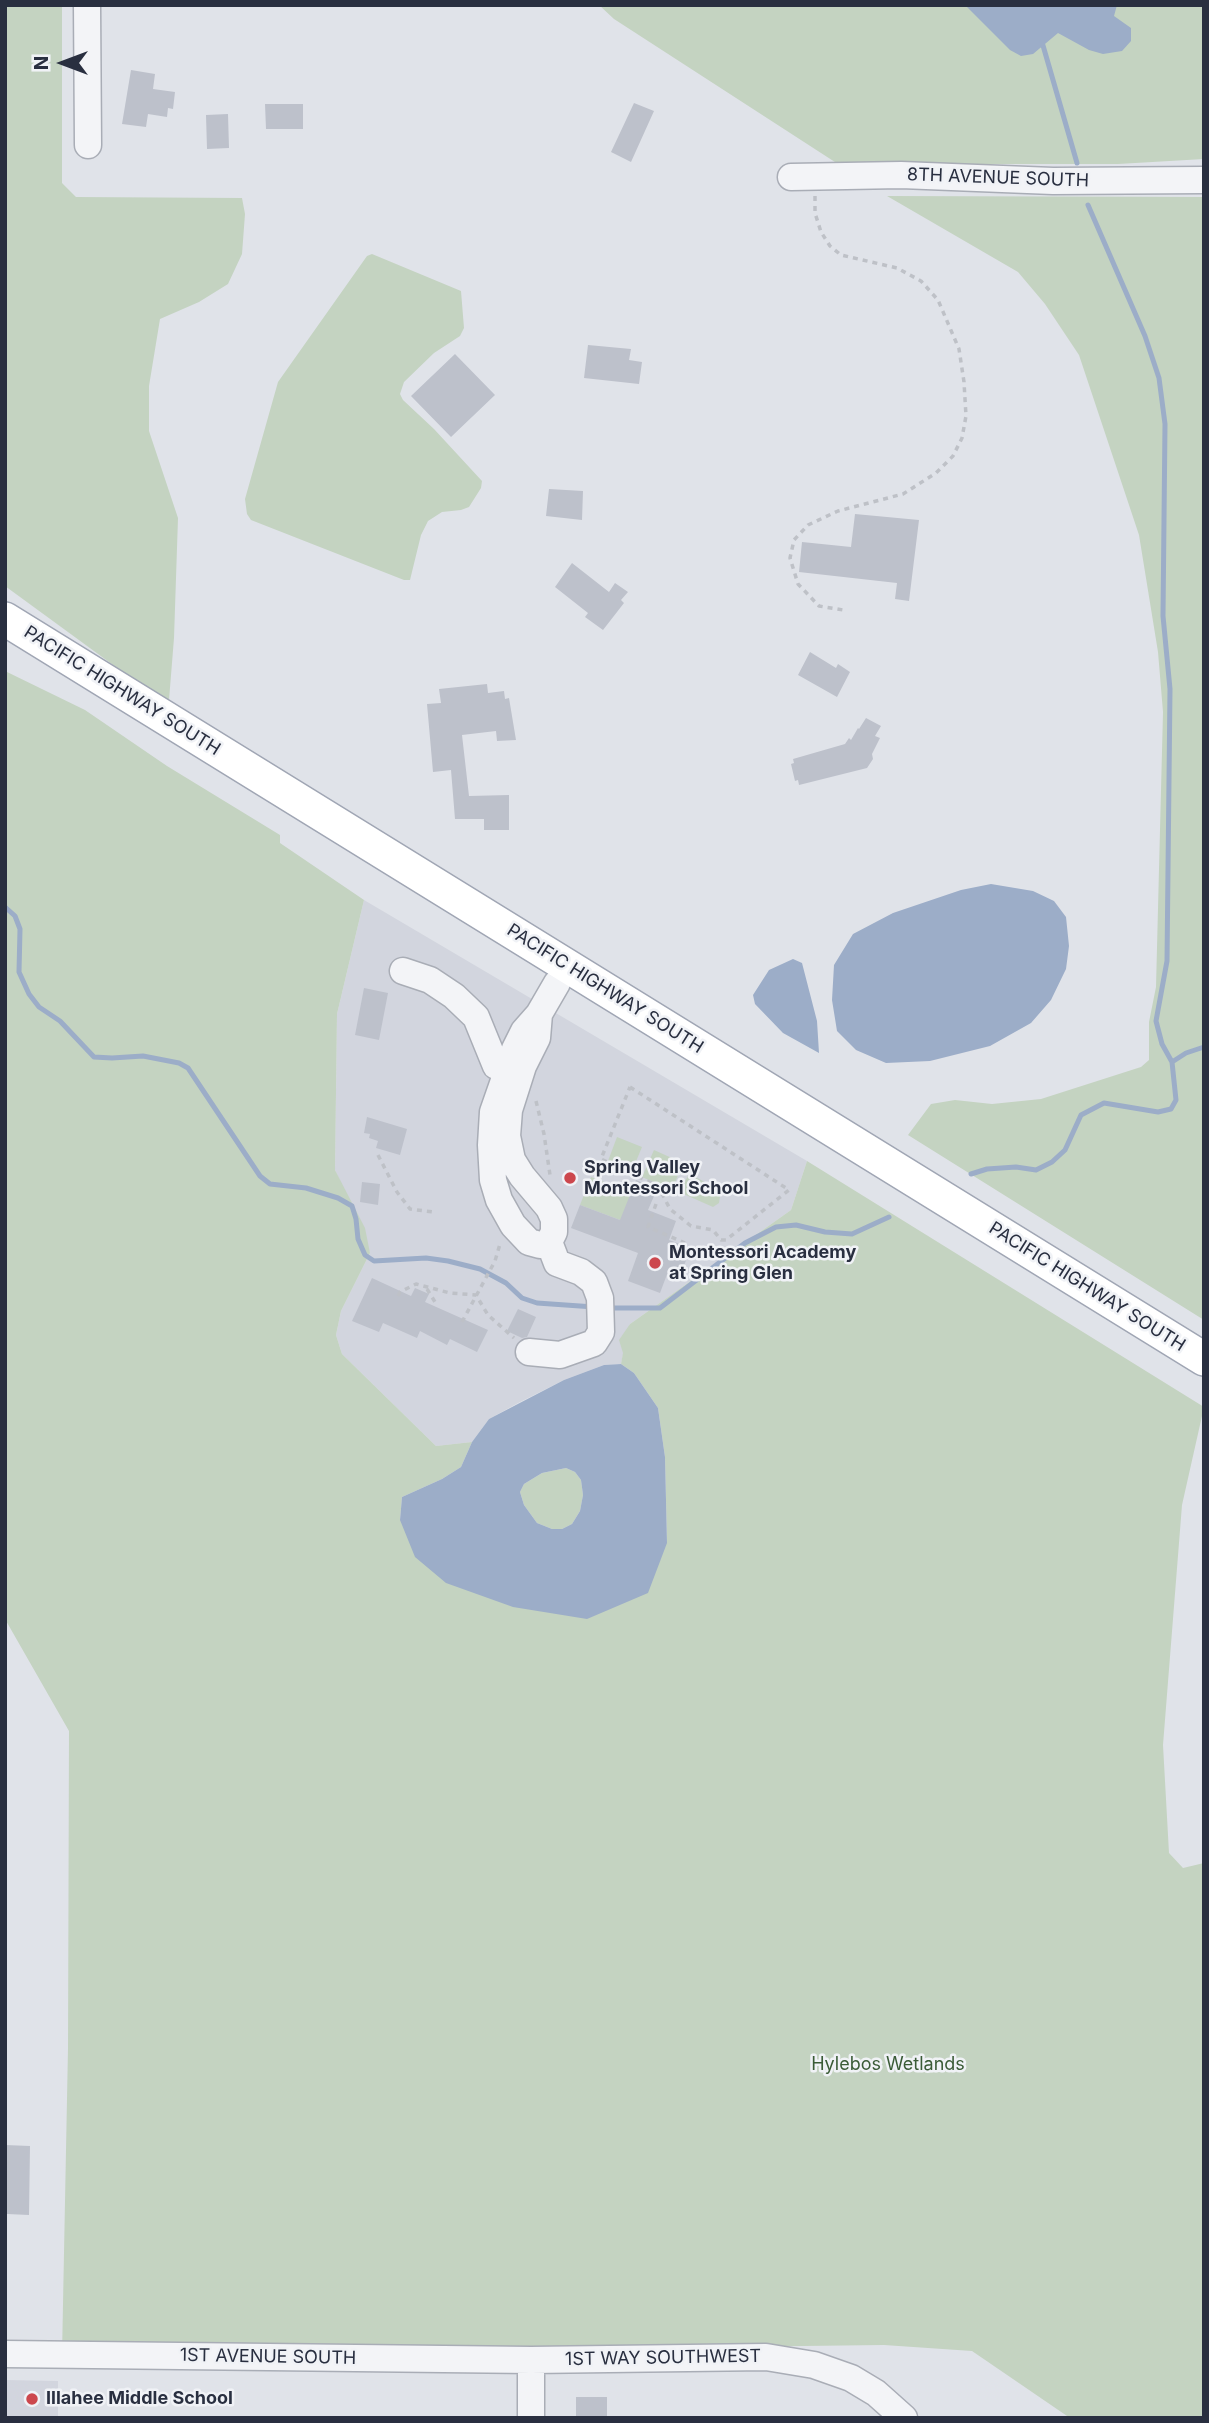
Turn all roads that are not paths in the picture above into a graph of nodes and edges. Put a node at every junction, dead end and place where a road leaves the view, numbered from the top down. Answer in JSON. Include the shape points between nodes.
{"nodes":[{"id":1,"x":88,"y":5,"type":"edge"},
{"id":2,"x":88,"y":145,"type":"dead end"},
{"id":3,"x":803,"y":177,"type":"road end"},
{"id":4,"x":1204,"y":180,"type":"edge"},
{"id":5,"x":5,"y":620,"type":"edge"},
{"id":6,"x":5,"y":643,"type":"edge"},
{"id":7,"x":403,"y":971,"type":"dead end"},
{"id":8,"x":557,"y":983,"type":"junction"},
{"id":9,"x":516,"y":1065,"type":"junction"},
{"id":10,"x":549,"y":1242,"type":"junction"},
{"id":11,"x":529,"y":1352,"type":"road end"},
{"id":12,"x":1204,"y":1359,"type":"edge"},
{"id":13,"x":1204,"y":1382,"type":"edge"},
{"id":14,"x":5,"y":2354,"type":"edge"},
{"id":15,"x":531,"y":2360,"type":"junction"},
{"id":16,"x":531,"y":2418,"type":"edge"},
{"id":17,"x":904,"y":2418,"type":"edge"}],
"edges":[{"from":1,"to":2,"type":"street"},
{"from":3,"to":4,"type":"street","name":"8TH AVENUE SOUTH"},
{"from":5,"to":12,"type":"main road","name":"PACIFIC HIGHWAY SOUTH","via":[[610,982]]},
{"from":6,"to":8,"type":"main road","name":"PACIFIC HIGHWAY SOUTH"},
{"from":7,"to":9,"type":"street","via":[[430,980],[476,1017],[496,1066]]},
{"from":8,"to":9,"type":"street","via":[[524,1031]]},
{"from":8,"to":13,"type":"main road","name":"PACIFIC HIGHWAY SOUTH"},
{"from":9,"to":10,"type":"street","via":[[507,1136],[512,1160],[554,1219]]},
{"from":9,"to":10,"type":"street","via":[[493,1112],[494,1180],[513,1225],[529,1242]]},
{"from":10,"to":11,"type":"street","via":[[557,1263],[594,1282],[601,1332],[594,1343],[559,1356]]},
{"from":14,"to":15,"type":"street","name":"1ST AVENUE SOUTH"},
{"from":15,"to":16,"type":"street"},
{"from":15,"to":17,"type":"street","name":"1ST WAY SOUTHWEST","via":[[778,2358],[851,2378]]}]}
